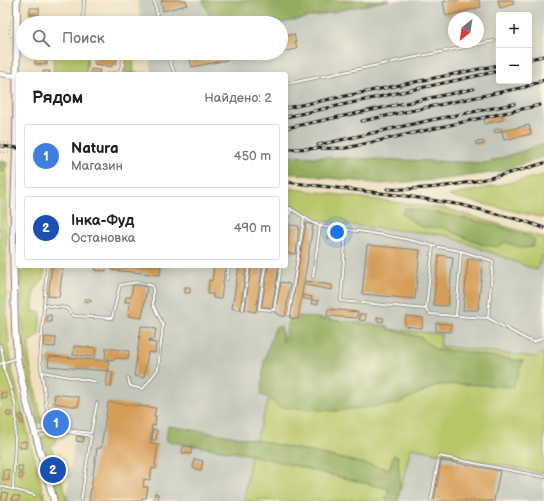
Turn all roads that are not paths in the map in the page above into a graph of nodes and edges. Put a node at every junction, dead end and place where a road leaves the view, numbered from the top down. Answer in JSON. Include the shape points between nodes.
{"nodes":[{"id":1,"x":17,"y":0,"type":"edge"},
{"id":2,"x":84,"y":0,"type":"edge"},
{"id":3,"x":154,"y":0,"type":"edge"},
{"id":4,"x":17,"y":16,"type":"edge"},
{"id":5,"x":83,"y":16,"type":"edge"},
{"id":6,"x":157,"y":16,"type":"edge"},
{"id":7,"x":494,"y":40,"type":"dead end"},
{"id":8,"x":16,"y":60,"type":"edge"},
{"id":9,"x":123,"y":60,"type":"edge"},
{"id":10,"x":169,"y":60,"type":"edge"},
{"id":11,"x":16,"y":72,"type":"edge"},
{"id":12,"x":120,"y":72,"type":"edge"},
{"id":13,"x":174,"y":72,"type":"edge"},
{"id":14,"x":0,"y":74,"type":"edge"},
{"id":15,"x":16,"y":76,"type":"joint"},
{"id":16,"x":288,"y":84,"type":"edge"},
{"id":17,"x":288,"y":207,"type":"edge"},
{"id":18,"x":291,"y":208,"type":"junction"},
{"id":19,"x":288,"y":218,"type":"edge"},
{"id":20,"x":304,"y":218,"type":"junction"},
{"id":21,"x":320,"y":226,"type":"junction"},
{"id":22,"x":346,"y":230,"type":"junction"},
{"id":23,"x":16,"y":246,"type":"edge"},
{"id":24,"x":433,"y":246,"type":"junction"},
{"id":25,"x":461,"y":251,"type":"junction"},
{"id":26,"x":47,"y":268,"type":"edge"},
{"id":27,"x":229,"y":268,"type":"edge"},
{"id":28,"x":249,"y":268,"type":"edge"},
{"id":29,"x":265,"y":268,"type":"edge"},
{"id":30,"x":281,"y":268,"type":"edge"},
{"id":31,"x":313,"y":277,"type":"dead end"},
{"id":32,"x":227,"y":279,"type":"dead end"},
{"id":33,"x":44,"y":305,"type":"junction"},
{"id":34,"x":243,"y":309,"type":"dead end"},
{"id":35,"x":426,"y":309,"type":"junction"},
{"id":36,"x":289,"y":315,"type":"dead end"},
{"id":37,"x":456,"y":316,"type":"junction"},
{"id":38,"x":488,"y":318,"type":"junction"},
{"id":39,"x":544,"y":337,"type":"edge"},
{"id":40,"x":0,"y":345,"type":"edge"},
{"id":41,"x":17,"y":358,"type":"junction"},
{"id":42,"x":4,"y":363,"type":"junction"},
{"id":43,"x":0,"y":364,"type":"edge"},
{"id":44,"x":42,"y":372,"type":"junction"},
{"id":45,"x":128,"y":378,"type":"dead end"},
{"id":46,"x":98,"y":382,"type":"dead end"},
{"id":47,"x":97,"y":403,"type":"dead end"},
{"id":48,"x":48,"y":417,"type":"dead end"},
{"id":49,"x":52,"y":430,"type":"junction"},
{"id":50,"x":91,"y":433,"type":"junction"},
{"id":51,"x":35,"y":434,"type":"junction"},
{"id":52,"x":91,"y":436,"type":"junction"},
{"id":53,"x":544,"y":477,"type":"edge"},
{"id":54,"x":0,"y":486,"type":"edge"},
{"id":55,"x":13,"y":489,"type":"junction"},
{"id":56,"x":35,"y":495,"type":"road end"},
{"id":57,"x":54,"y":501,"type":"edge"},
{"id":58,"x":81,"y":501,"type":"edge"},
{"id":59,"x":431,"y":501,"type":"edge"}],
"edges":[{"from":1,"to":4,"type":"main road"},
{"from":2,"to":5,"type":"lane"},
{"from":3,"to":6,"type":"lane"},
{"from":7,"to":16,"type":"lane"},
{"from":8,"to":11,"type":"main road"},
{"from":9,"to":12,"type":"lane"},
{"from":10,"to":13,"type":"lane"},
{"from":14,"to":15,"type":"street"},
{"from":15,"to":23,"type":"main road"},
{"from":17,"to":18,"type":"lane"},
{"from":18,"to":19,"type":"lane"},
{"from":18,"to":20,"type":"lane"},
{"from":20,"to":21,"type":"lane"},
{"from":20,"to":36,"type":"lane"},
{"from":21,"to":22,"type":"lane"},
{"from":21,"to":31,"type":"lane"},
{"from":22,"to":24,"type":"lane","via":[[405,238]]},
{"from":22,"to":35,"type":"lane","via":[[341,301]]},
{"from":23,"to":41,"type":"main road"},
{"from":24,"to":25,"type":"lane"},
{"from":24,"to":35,"type":"lane"},
{"from":25,"to":37,"type":"lane"},
{"from":25,"to":38,"type":"lane","via":[[493,261]]},
{"from":26,"to":33,"type":"lane"},
{"from":27,"to":32,"type":"lane"},
{"from":28,"to":34,"type":"lane"},
{"from":29,"to":30,"type":"lane","via":[[259,309],[274,310]]},
{"from":33,"to":44,"type":"lane","via":[[40,360]]},
{"from":33,"to":45,"type":"lane","via":[[66,308],[74,316],[112,318],[120,284],[138,282],[153,286],[152,305],[163,324],[158,369],[143,389],[130,386]]},
{"from":35,"to":37,"type":"lane","via":[[430,314]]},
{"from":37,"to":38,"type":"lane"},
{"from":38,"to":39,"type":"lane","via":[[534,342]]},
{"from":40,"to":42,"type":"lane"},
{"from":41,"to":42,"type":"lane"},
{"from":41,"to":51,"type":"main road"},
{"from":42,"to":43,"type":"lane"},
{"from":42,"to":55,"type":"lane","via":[[15,402],[16,416]]},
{"from":44,"to":46,"type":"lane"},
{"from":44,"to":48,"type":"lane"},
{"from":47,"to":50,"type":"lane"},
{"from":49,"to":50,"type":"lane"},
{"from":49,"to":51,"type":"lane"},
{"from":49,"to":52,"type":"lane"},
{"from":50,"to":52,"type":"lane"},
{"from":51,"to":57,"type":"main road"},
{"from":52,"to":58,"type":"lane"},
{"from":53,"to":59,"type":"lane","via":[[439,456]]},
{"from":54,"to":55,"type":"lane"},
{"from":55,"to":56,"type":"lane"}]}
